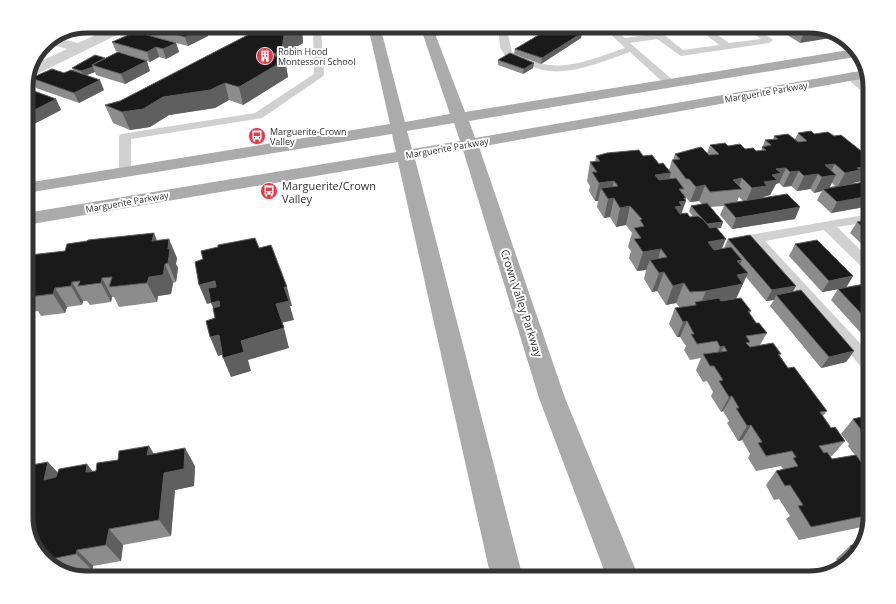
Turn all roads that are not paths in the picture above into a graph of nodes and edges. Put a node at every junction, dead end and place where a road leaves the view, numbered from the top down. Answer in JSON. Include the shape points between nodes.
{"nodes":[{"id":1,"x":110,"y":33,"type":"edge"},
{"id":2,"x":317,"y":33,"type":"edge"},
{"id":3,"x":376,"y":33,"type":"edge"},
{"id":4,"x":429,"y":33,"type":"edge"},
{"id":5,"x":503,"y":33,"type":"edge"},
{"id":6,"x":613,"y":33,"type":"edge"},
{"id":7,"x":656,"y":33,"type":"edge"},
{"id":8,"x":709,"y":33,"type":"edge"},
{"id":9,"x":758,"y":33,"type":"edge"},
{"id":10,"x":659,"y":36,"type":"junction"},
{"id":11,"x":622,"y":41,"type":"junction"},
{"id":12,"x":57,"y":42,"type":"edge"},
{"id":13,"x":727,"y":46,"type":"junction"},
{"id":14,"x":81,"y":48,"type":"junction"},
{"id":15,"x":632,"y":49,"type":"junction"},
{"id":16,"x":853,"y":55,"type":"edge"},
{"id":17,"x":36,"y":69,"type":"edge"},
{"id":18,"x":860,"y":75,"type":"edge"},
{"id":19,"x":671,"y":84,"type":"junction"},
{"id":20,"x":400,"y":129,"type":"junction"},
{"id":21,"x":465,"y":131,"type":"junction"},
{"id":22,"x":406,"y":156,"type":"junction"},
{"id":23,"x":125,"y":172,"type":"junction"},
{"id":24,"x":33,"y":187,"type":"edge"},
{"id":25,"x":33,"y":218,"type":"edge"},
{"id":26,"x":863,"y":219,"type":"edge"},
{"id":27,"x":827,"y":225,"type":"junction"},
{"id":28,"x":863,"y":260,"type":"edge"},
{"id":29,"x":863,"y":357,"type":"edge"},
{"id":30,"x":505,"y":571,"type":"edge"},
{"id":31,"x":620,"y":571,"type":"edge"}],
"edges":[{"from":1,"to":14,"type":"street"},
{"from":2,"to":23,"type":"lane","via":[[319,75],[258,116],[125,136]]},
{"from":3,"to":20,"type":"main road"},
{"from":4,"to":21,"type":"main road","name":"Crown Valley Parkway"},
{"from":5,"to":15,"type":"lane","via":[[508,54],[544,67],[568,66]]},
{"from":6,"to":11,"type":"lane"},
{"from":7,"to":10,"type":"lane"},
{"from":8,"to":13,"type":"lane"},
{"from":9,"to":13,"type":"lane","via":[[769,40]]},
{"from":10,"to":11,"type":"lane"},
{"from":10,"to":13,"type":"lane","via":[[681,54]]},
{"from":11,"to":15,"type":"lane"},
{"from":12,"to":14,"type":"street"},
{"from":14,"to":17,"type":"street"},
{"from":15,"to":19,"type":"lane"},
{"from":16,"to":19,"type":"main road","name":"Marguerite Parkway"},
{"from":18,"to":21,"type":"main road","name":"Marguerite Parkway"},
{"from":19,"to":21,"type":"main road","name":"Marguerite Parkway"},
{"from":20,"to":21,"type":"main road","name":"Marguerite Parkway"},
{"from":20,"to":22,"type":"main road"},
{"from":20,"to":23,"type":"main road","name":"Marguerite Parkway"},
{"from":21,"to":22,"type":"main road","name":"Marguerite Parkway"},
{"from":21,"to":31,"type":"main road","name":"Crown Valley Parkway","via":[[552,398]]},
{"from":22,"to":25,"type":"main road","name":"Marguerite Parkway"},
{"from":22,"to":30,"type":"main road"},
{"from":23,"to":24,"type":"main road","name":"Marguerite Parkway"},
{"from":26,"to":27,"type":"lane"},
{"from":27,"to":28,"type":"lane"},
{"from":27,"to":29,"type":"lane","via":[[755,238]]}]}
